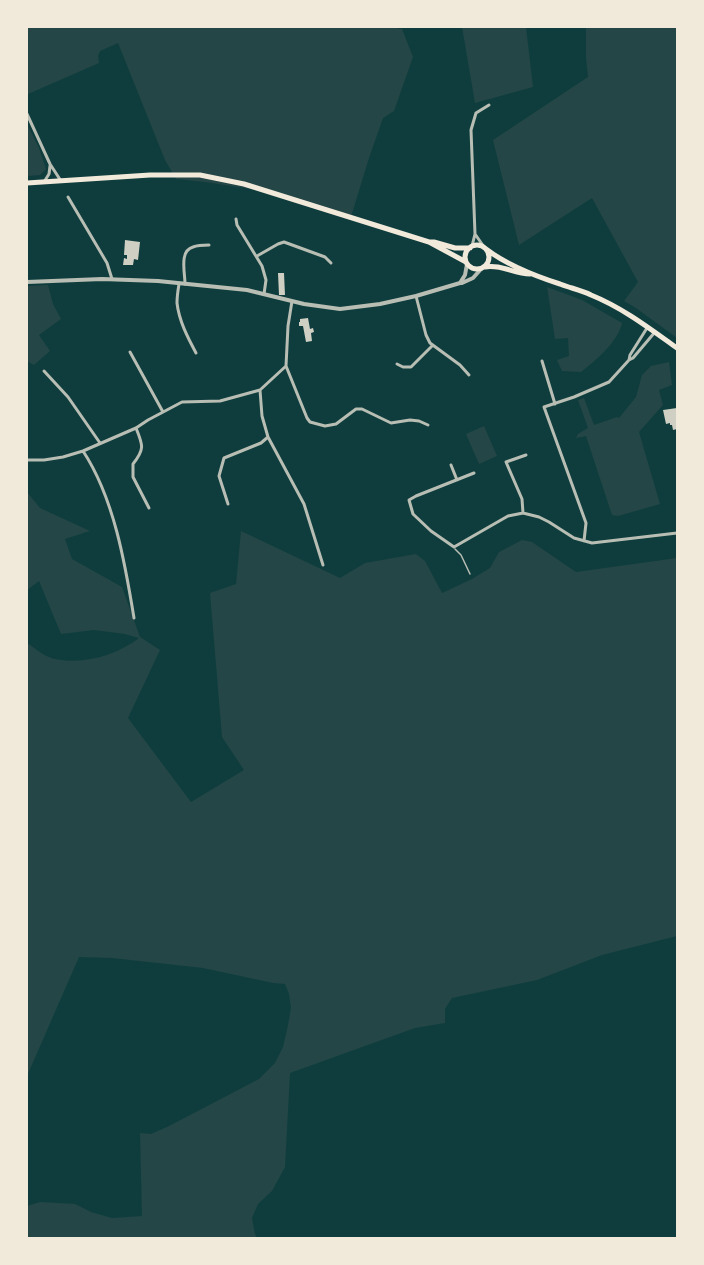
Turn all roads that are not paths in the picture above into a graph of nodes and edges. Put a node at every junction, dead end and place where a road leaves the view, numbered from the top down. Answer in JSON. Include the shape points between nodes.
{"nodes":[{"id":1,"x":489,"y":105,"type":"dead end"},
{"id":2,"x":27,"y":114,"type":"edge"},
{"id":3,"x":50,"y":164,"type":"junction"},
{"id":4,"x":61,"y":181,"type":"junction"},
{"id":5,"x":44,"y":182,"type":"junction"},
{"id":6,"x":27,"y":183,"type":"edge"},
{"id":7,"x":68,"y":196,"type":"dead end"},
{"id":8,"x":236,"y":219,"type":"dead end"},
{"id":9,"x":475,"y":234,"type":"junction"},
{"id":10,"x":429,"y":242,"type":"junction"},
{"id":11,"x":209,"y":245,"type":"dead end"},
{"id":12,"x":471,"y":247,"type":"junction"},
{"id":13,"x":485,"y":248,"type":"junction"},
{"id":14,"x":256,"y":256,"type":"junction"},
{"id":15,"x":331,"y":263,"type":"dead end"},
{"id":16,"x":466,"y":263,"type":"junction"},
{"id":17,"x":483,"y":268,"type":"junction"},
{"id":18,"x":531,"y":274,"type":"junction"},
{"id":19,"x":112,"y":279,"type":"junction"},
{"id":20,"x":27,"y":282,"type":"edge"},
{"id":21,"x":460,"y":283,"type":"junction"},
{"id":22,"x":179,"y":284,"type":"junction"},
{"id":23,"x":185,"y":284,"type":"junction"},
{"id":24,"x":264,"y":294,"type":"junction"},
{"id":25,"x":416,"y":296,"type":"junction"},
{"id":26,"x":292,"y":301,"type":"junction"},
{"id":27,"x":648,"y":327,"type":"junction"},
{"id":28,"x":655,"y":332,"type":"junction"},
{"id":29,"x":432,"y":346,"type":"junction"},
{"id":30,"x":677,"y":348,"type":"edge"},
{"id":31,"x":130,"y":352,"type":"dead end"},
{"id":32,"x":196,"y":353,"type":"dead end"},
{"id":33,"x":629,"y":360,"type":"junction"},
{"id":34,"x":542,"y":361,"type":"dead end"},
{"id":35,"x":397,"y":364,"type":"dead end"},
{"id":36,"x":286,"y":366,"type":"junction"},
{"id":37,"x":44,"y":371,"type":"dead end"},
{"id":38,"x":469,"y":375,"type":"dead end"},
{"id":39,"x":260,"y":390,"type":"junction"},
{"id":40,"x":555,"y":404,"type":"junction"},
{"id":41,"x":163,"y":412,"type":"junction"},
{"id":42,"x":428,"y":425,"type":"dead end"},
{"id":43,"x":135,"y":428,"type":"junction"},
{"id":44,"x":268,"y":437,"type":"junction"},
{"id":45,"x":100,"y":443,"type":"junction"},
{"id":46,"x":83,"y":451,"type":"junction"},
{"id":47,"x":526,"y":455,"type":"dead end"},
{"id":48,"x":27,"y":460,"type":"edge"},
{"id":49,"x":451,"y":465,"type":"dead end"},
{"id":50,"x":474,"y":472,"type":"dead end"},
{"id":51,"x":457,"y":480,"type":"junction"},
{"id":52,"x":228,"y":504,"type":"dead end"},
{"id":53,"x":149,"y":508,"type":"dead end"},
{"id":54,"x":523,"y":513,"type":"junction"},
{"id":55,"x":677,"y":533,"type":"edge"},
{"id":56,"x":584,"y":541,"type":"junction"},
{"id":57,"x":454,"y":547,"type":"junction"},
{"id":58,"x":323,"y":564,"type":"dead end"},
{"id":59,"x":470,"y":574,"type":"dead end"},
{"id":60,"x":134,"y":618,"type":"dead end"}],
"edges":[{"from":1,"to":9,"type":"street","via":[[476,113],[471,130]]},
{"from":2,"to":3,"type":"street"},
{"from":3,"to":4,"type":"street"},
{"from":3,"to":5,"type":"street"},
{"from":4,"to":5,"type":"main road"},
{"from":4,"to":10,"type":"main road","via":[[200,175]]},
{"from":5,"to":6,"type":"main road"},
{"from":7,"to":19,"type":"street","via":[[108,263]]},
{"from":8,"to":14,"type":"street"},
{"from":9,"to":12,"type":"street"},
{"from":9,"to":13,"type":"street"},
{"from":10,"to":12,"type":"main road"},
{"from":10,"to":16,"type":"main road"},
{"from":11,"to":23,"type":"street","via":[[186,250]]},
{"from":12,"to":13,"type":"main road"},
{"from":12,"to":16,"type":"main road","via":[[465,254]]},
{"from":13,"to":17,"type":"main road","via":[[489,256]]},
{"from":13,"to":18,"type":"main road"},
{"from":14,"to":15,"type":"street","via":[[284,242],[325,257]]},
{"from":14,"to":24,"type":"street","via":[[266,280]]},
{"from":16,"to":17,"type":"main road","via":[[473,269]]},
{"from":16,"to":21,"type":"street"},
{"from":17,"to":18,"type":"main road","via":[[498,266]]},
{"from":17,"to":21,"type":"street"},
{"from":18,"to":27,"type":"main road","via":[[589,294]]},
{"from":19,"to":20,"type":"street"},
{"from":19,"to":22,"type":"street"},
{"from":21,"to":25,"type":"street"},
{"from":22,"to":23,"type":"street"},
{"from":22,"to":32,"type":"street","via":[[180,317]]},
{"from":23,"to":24,"type":"street"},
{"from":24,"to":26,"type":"street"},
{"from":25,"to":26,"type":"street","via":[[351,309]]},
{"from":25,"to":29,"type":"street"},
{"from":26,"to":36,"type":"street"},
{"from":27,"to":28,"type":"main road"},
{"from":27,"to":33,"type":"street"},
{"from":28,"to":30,"type":"main road"},
{"from":28,"to":33,"type":"street"},
{"from":29,"to":35,"type":"street","via":[[411,367]]},
{"from":29,"to":38,"type":"street"},
{"from":31,"to":41,"type":"street"},
{"from":33,"to":40,"type":"street","via":[[609,382]]},
{"from":34,"to":40,"type":"street"},
{"from":36,"to":39,"type":"street"},
{"from":36,"to":42,"type":"street","via":[[310,422],[336,424],[362,408],[391,423],[410,420]]},
{"from":37,"to":45,"type":"street"},
{"from":39,"to":41,"type":"street","via":[[220,401],[183,402]]},
{"from":39,"to":44,"type":"street"},
{"from":40,"to":56,"type":"street","via":[[544,407],[586,523]]},
{"from":41,"to":43,"type":"street"},
{"from":43,"to":45,"type":"street"},
{"from":43,"to":53,"type":"street","via":[[142,441],[141,453],[133,464],[133,477]]},
{"from":44,"to":52,"type":"street","via":[[224,458],[219,476]]},
{"from":44,"to":58,"type":"street","via":[[304,504]]},
{"from":45,"to":46,"type":"street"},
{"from":46,"to":48,"type":"street"},
{"from":46,"to":60,"type":"street","via":[[94,468],[113,520]]},
{"from":47,"to":54,"type":"street","via":[[506,462],[522,499]]},
{"from":49,"to":51,"type":"street"},
{"from":50,"to":51,"type":"street"},
{"from":51,"to":57,"type":"street","via":[[409,500],[413,514]]},
{"from":54,"to":56,"type":"street","via":[[539,517]]},
{"from":54,"to":57,"type":"street","via":[[508,516]]},
{"from":55,"to":56,"type":"street"},
{"from":57,"to":59,"type":"lane"}]}
